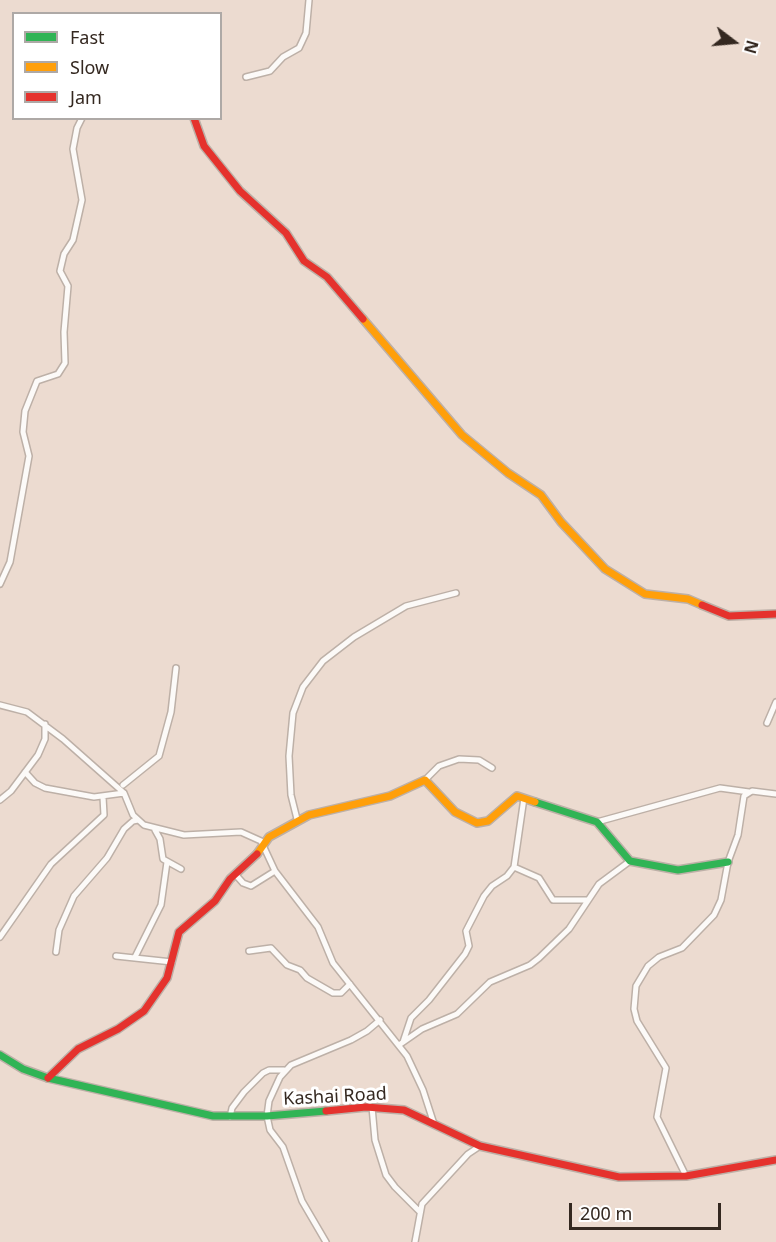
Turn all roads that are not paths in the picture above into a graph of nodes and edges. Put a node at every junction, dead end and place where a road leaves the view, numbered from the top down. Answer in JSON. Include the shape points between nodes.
{"nodes":[{"id":1,"x":309,"y":0,"type":"edge"},
{"id":2,"x":246,"y":77,"type":"dead end"},
{"id":3,"x":81,"y":120,"type":"edge"},
{"id":4,"x":195,"y":120,"type":"edge"},
{"id":5,"x":0,"y":584,"type":"edge"},
{"id":6,"x":456,"y":592,"type":"dead end"},
{"id":7,"x":776,"y":615,"type":"edge"},
{"id":8,"x":176,"y":668,"type":"dead end"},
{"id":9,"x":776,"y":702,"type":"edge"},
{"id":10,"x":0,"y":705,"type":"edge"},
{"id":11,"x":767,"y":723,"type":"dead end"},
{"id":12,"x":45,"y":724,"type":"junction"},
{"id":13,"x":492,"y":768,"type":"dead end"},
{"id":14,"x":25,"y":772,"type":"junction"},
{"id":15,"x":425,"y":780,"type":"junction"},
{"id":16,"x":123,"y":785,"type":"dead end"},
{"id":17,"x":748,"y":792,"type":"junction"},
{"id":18,"x":124,"y":793,"type":"junction"},
{"id":19,"x":776,"y":794,"type":"edge"},
{"id":20,"x":103,"y":797,"type":"junction"},
{"id":21,"x":525,"y":798,"type":"junction"},
{"id":22,"x":0,"y":800,"type":"edge"},
{"id":23,"x":297,"y":819,"type":"junction"},
{"id":24,"x":138,"y":820,"type":"junction"},
{"id":25,"x":597,"y":822,"type":"junction"},
{"id":26,"x":155,"y":830,"type":"junction"},
{"id":27,"x":264,"y":845,"type":"junction"},
{"id":28,"x":630,"y":861,"type":"junction"},
{"id":29,"x":167,"y":862,"type":"junction"},
{"id":30,"x":728,"y":862,"type":"junction"},
{"id":31,"x":514,"y":867,"type":"junction"},
{"id":32,"x":181,"y":868,"type":"dead end"},
{"id":33,"x":275,"y":871,"type":"junction"},
{"id":34,"x":235,"y":874,"type":"junction"},
{"id":35,"x":588,"y":900,"type":"junction"},
{"id":36,"x":0,"y":937,"type":"edge"},
{"id":37,"x":249,"y":951,"type":"dead end"},
{"id":38,"x":56,"y":952,"type":"dead end"},
{"id":39,"x":116,"y":956,"type":"dead end"},
{"id":40,"x":135,"y":957,"type":"junction"},
{"id":41,"x":172,"y":962,"type":"junction"},
{"id":42,"x":350,"y":984,"type":"junction"},
{"id":43,"x":380,"y":1020,"type":"junction"},
{"id":44,"x":401,"y":1043,"type":"junction"},
{"id":45,"x":0,"y":1055,"type":"edge"},
{"id":46,"x":284,"y":1070,"type":"junction"},
{"id":47,"x":48,"y":1078,"type":"junction"},
{"id":48,"x":372,"y":1107,"type":"junction"},
{"id":49,"x":267,"y":1116,"type":"junction"},
{"id":50,"x":230,"y":1117,"type":"junction"},
{"id":51,"x":434,"y":1124,"type":"junction"},
{"id":52,"x":480,"y":1146,"type":"junction"},
{"id":53,"x":776,"y":1160,"type":"edge"},
{"id":54,"x":686,"y":1176,"type":"junction"},
{"id":55,"x":419,"y":1211,"type":"junction"},
{"id":56,"x":326,"y":1242,"type":"edge"},
{"id":57,"x":416,"y":1242,"type":"edge"}],
"edges":[{"from":1,"to":2,"type":"street","via":[[306,33],[299,48],[270,71]]},
{"from":3,"to":5,"type":"street","via":[[73,149],[82,200],[73,240],[60,271],[68,286],[65,363],[58,374],[37,381],[25,411],[23,432],[29,456],[11,555]]},
{"from":4,"to":7,"type":"street","via":[[204,146],[240,191],[286,233],[304,261],[327,277],[462,435],[541,495],[605,569],[645,594],[688,599],[729,616]]},
{"from":6,"to":23,"type":"street","via":[[406,606],[354,637],[323,661],[303,687],[293,713],[289,756]]},
{"from":8,"to":16,"type":"street","via":[[159,756]]},
{"from":9,"to":11,"type":"street"},
{"from":10,"to":12,"type":"street","via":[[27,712]]},
{"from":12,"to":14,"type":"street","via":[[43,746]]},
{"from":12,"to":18,"type":"street"},
{"from":13,"to":15,"type":"street","via":[[479,760],[459,759],[440,766]]},
{"from":14,"to":20,"type":"street","via":[[45,788]]},
{"from":14,"to":22,"type":"street"},
{"from":15,"to":21,"type":"street","via":[[455,812],[477,823],[488,821],[517,796]]},
{"from":15,"to":23,"type":"street","via":[[390,796]]},
{"from":17,"to":19,"type":"street"},
{"from":17,"to":25,"type":"street","via":[[720,788]]},
{"from":17,"to":30,"type":"street"},
{"from":18,"to":20,"type":"street"},
{"from":18,"to":24,"type":"street"},
{"from":20,"to":36,"type":"street","via":[[104,815],[56,858]]},
{"from":21,"to":25,"type":"street"},
{"from":21,"to":31,"type":"street"},
{"from":23,"to":27,"type":"street","via":[[273,834]]},
{"from":24,"to":26,"type":"street"},
{"from":24,"to":38,"type":"street","via":[[124,829],[107,858],[74,896],[59,930]]},
{"from":25,"to":28,"type":"street"},
{"from":26,"to":27,"type":"street","via":[[184,835],[241,832]]},
{"from":26,"to":29,"type":"street","via":[[160,839],[160,854]]},
{"from":27,"to":33,"type":"street"},
{"from":27,"to":34,"type":"street"},
{"from":28,"to":30,"type":"street","via":[[678,870]]},
{"from":28,"to":35,"type":"street","via":[[599,884]]},
{"from":29,"to":32,"type":"street"},
{"from":29,"to":40,"type":"street","via":[[161,905]]},
{"from":30,"to":54,"type":"street","via":[[724,890],[714,915],[682,948],[658,957],[648,966],[636,986],[635,1015],[666,1068],[657,1117]]},
{"from":31,"to":35,"type":"street","via":[[538,878],[553,900]]},
{"from":31,"to":44,"type":"street","via":[[481,902],[466,932],[469,946],[465,954],[411,1018]]},
{"from":33,"to":34,"type":"street","via":[[251,886],[243,884]]},
{"from":33,"to":42,"type":"street","via":[[309,912],[333,963]]},
{"from":34,"to":41,"type":"street","via":[[215,901],[179,932]]},
{"from":35,"to":44,"type":"street","via":[[568,929],[530,965],[490,982],[457,1014]]},
{"from":37,"to":42,"type":"street","via":[[271,948],[287,965],[333,993],[341,993]]},
{"from":39,"to":40,"type":"street"},
{"from":40,"to":41,"type":"street"},
{"from":41,"to":47,"type":"street","via":[[166,980],[144,1011],[118,1029],[84,1044]]},
{"from":42,"to":43,"type":"street"},
{"from":43,"to":44,"type":"street"},
{"from":43,"to":46,"type":"street","via":[[351,1040]]},
{"from":44,"to":51,"type":"street"},
{"from":45,"to":47,"type":"street","name":"Kashai Road"},
{"from":46,"to":49,"type":"street","via":[[269,1101]]},
{"from":46,"to":50,"type":"street","via":[[263,1073],[232,1108]]},
{"from":47,"to":50,"type":"street","name":"Kashai Road"},
{"from":48,"to":49,"type":"street","name":"Kashai Road"},
{"from":48,"to":51,"type":"street","name":"Kashai Road","via":[[404,1110]]},
{"from":48,"to":55,"type":"street","via":[[375,1140],[386,1174]]},
{"from":49,"to":50,"type":"street","name":"Kashai Road"},
{"from":49,"to":56,"type":"street","via":[[302,1201]]},
{"from":51,"to":52,"type":"street","name":"Kashai Road"},
{"from":52,"to":54,"type":"street","name":"Kashai Road","via":[[619,1178]]},
{"from":52,"to":55,"type":"street","via":[[441,1182]]},
{"from":53,"to":54,"type":"street","name":"Kashai Road"},
{"from":55,"to":57,"type":"street"}]}
